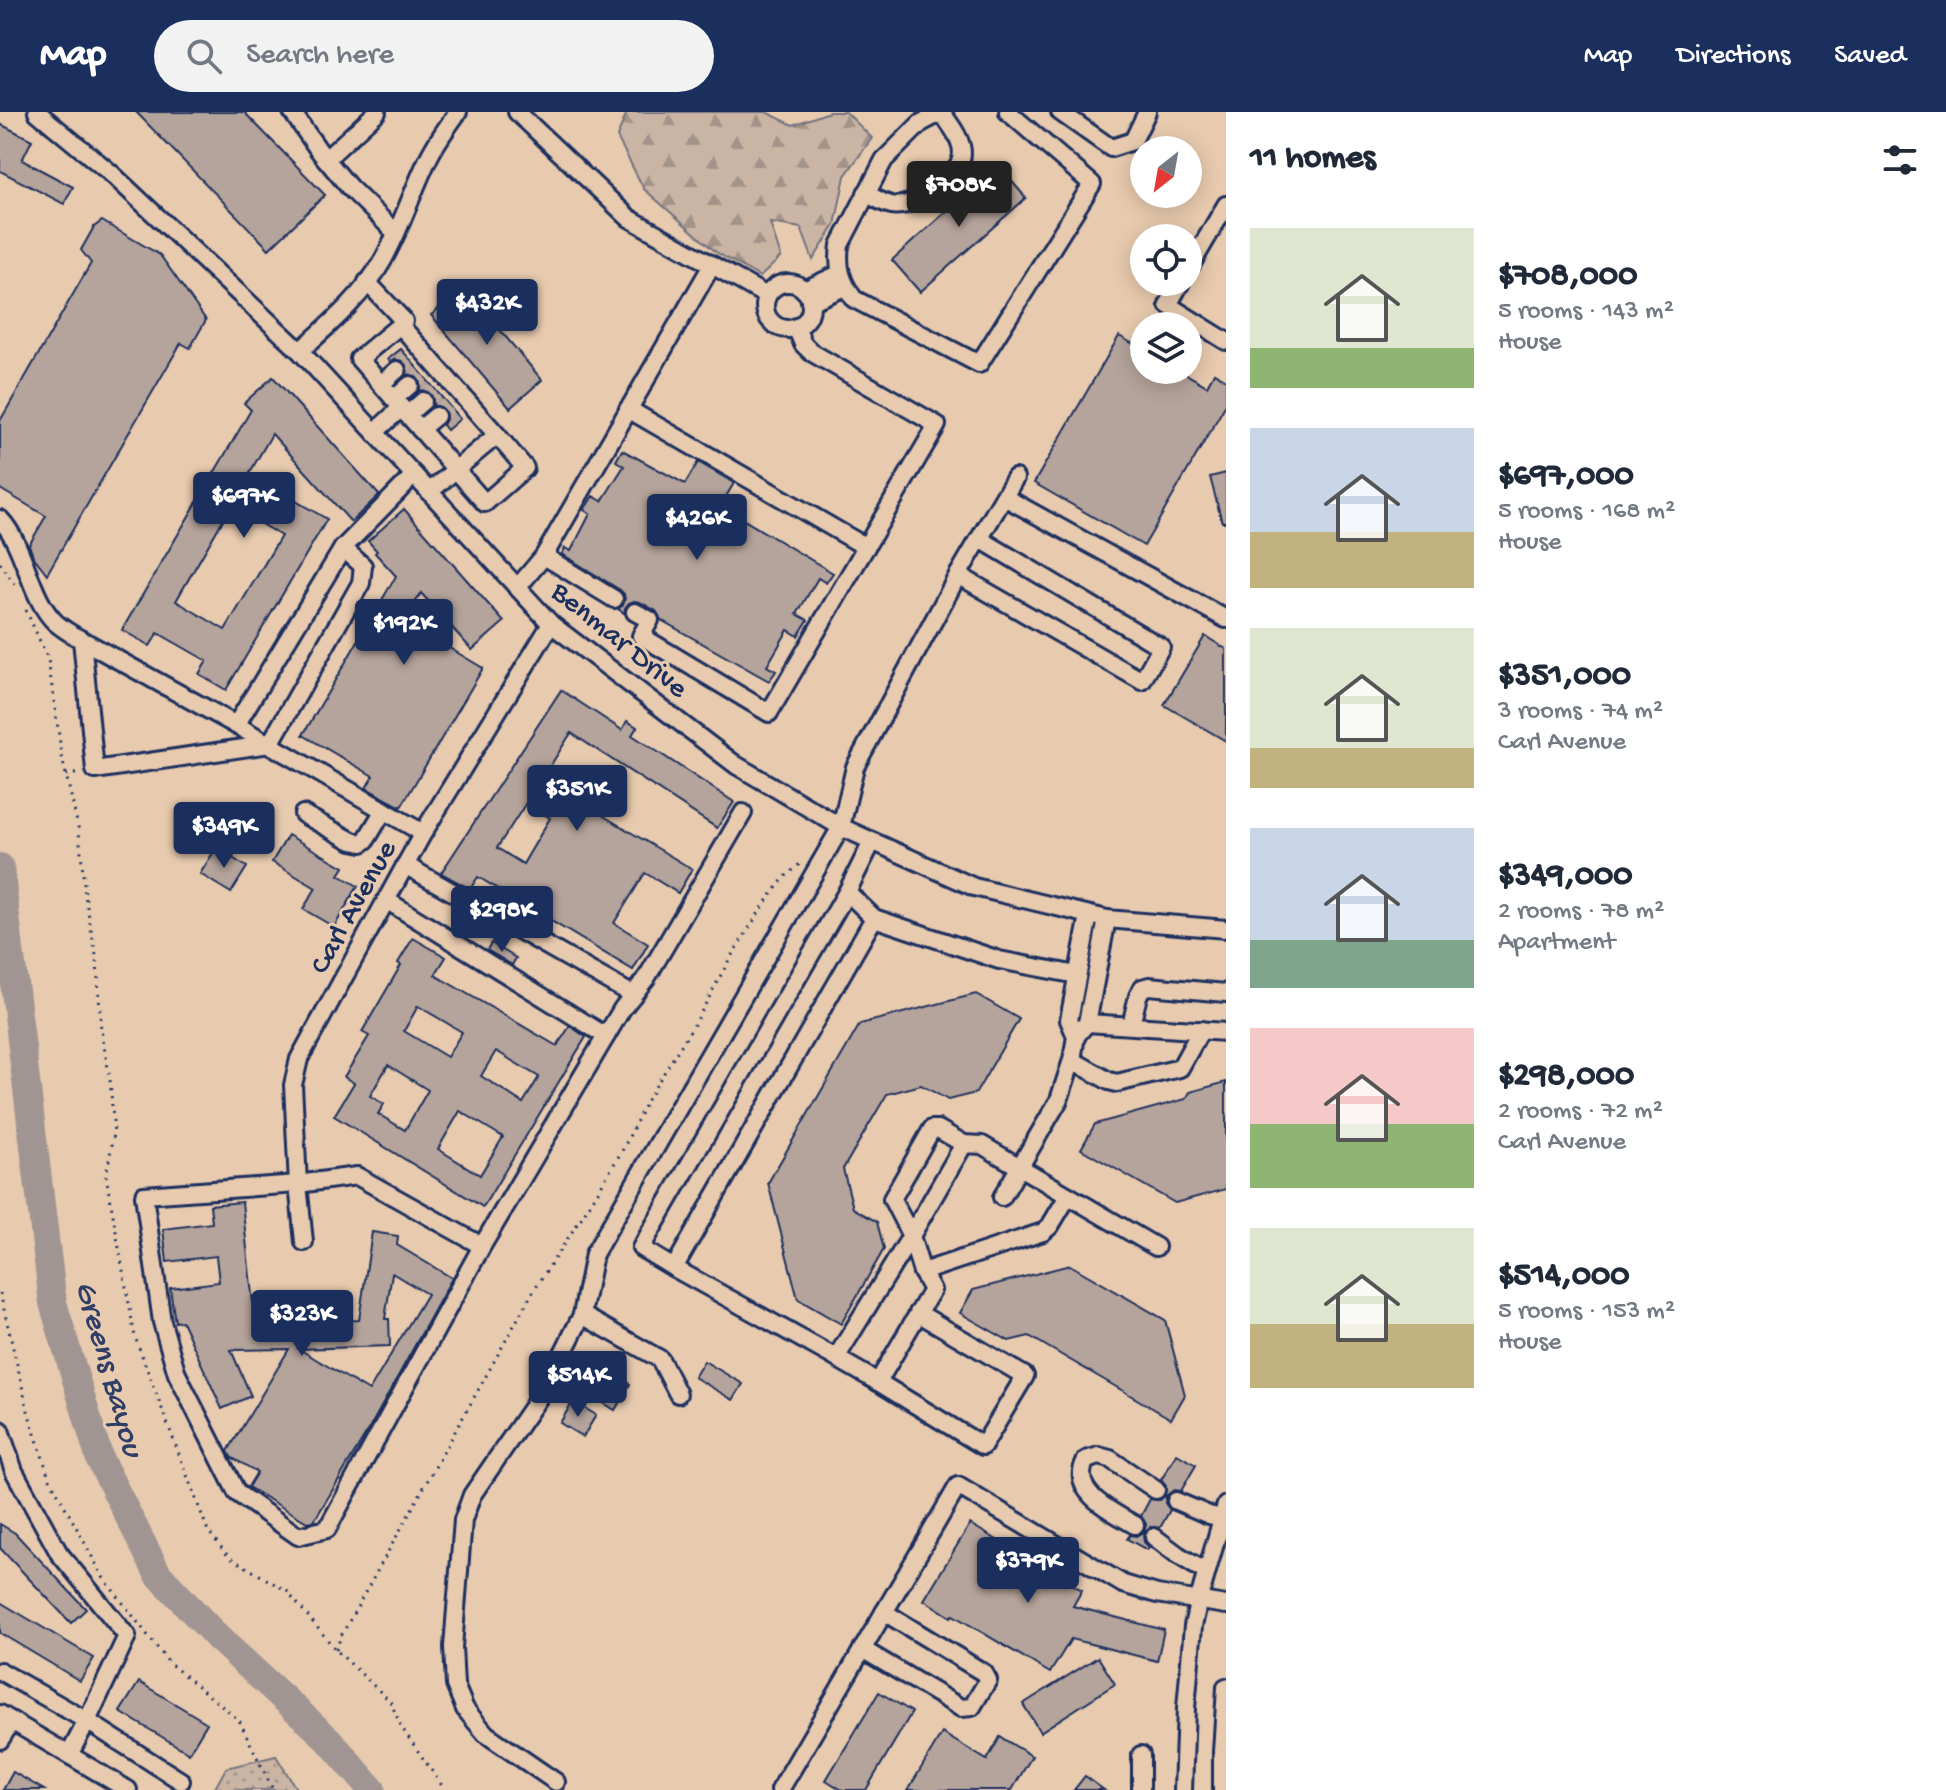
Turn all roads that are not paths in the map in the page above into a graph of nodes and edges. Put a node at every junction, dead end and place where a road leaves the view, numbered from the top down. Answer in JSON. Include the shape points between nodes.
{"nodes":[{"id":1,"x":37,"y":112,"type":"edge"},
{"id":2,"x":292,"y":112,"type":"edge"},
{"id":3,"x":377,"y":112,"type":"edge"},
{"id":4,"x":458,"y":112,"type":"edge"},
{"id":5,"x":517,"y":112,"type":"edge"},
{"id":6,"x":941,"y":112,"type":"edge"},
{"id":7,"x":1008,"y":112,"type":"edge"},
{"id":8,"x":1060,"y":112,"type":"edge"},
{"id":9,"x":1147,"y":112,"type":"edge"},
{"id":10,"x":326,"y":159,"type":"junction"},
{"id":11,"x":946,"y":179,"type":"tunnel mouth"},
{"id":12,"x":866,"y":193,"type":"junction"},
{"id":13,"x":918,"y":199,"type":"tunnel mouth"},
{"id":14,"x":1226,"y":205,"type":"edge"},
{"id":15,"x":396,"y":233,"type":"junction"},
{"id":16,"x":1202,"y":246,"type":"edge"},
{"id":17,"x":712,"y":265,"type":"junction"},
{"id":18,"x":842,"y":280,"type":"junction"},
{"id":19,"x":367,"y":282,"type":"junction"},
{"id":20,"x":767,"y":296,"type":"junction"},
{"id":21,"x":807,"y":296,"type":"junction"},
{"id":22,"x":1173,"y":296,"type":"edge"},
{"id":23,"x":400,"y":325,"type":"junction"},
{"id":24,"x":796,"y":327,"type":"junction"},
{"id":25,"x":1226,"y":341,"type":"edge"},
{"id":26,"x":300,"y":351,"type":"junction"},
{"id":27,"x":409,"y":359,"type":"junction"},
{"id":28,"x":422,"y":374,"type":"junction"},
{"id":29,"x":381,"y":384,"type":"junction"},
{"id":30,"x":436,"y":390,"type":"junction"},
{"id":31,"x":449,"y":405,"type":"junction"},
{"id":32,"x":401,"y":407,"type":"junction"},
{"id":33,"x":628,"y":409,"type":"junction"},
{"id":34,"x":420,"y":429,"type":"junction"},
{"id":35,"x":375,"y":432,"type":"junction"},
{"id":36,"x":497,"y":435,"type":"junction"},
{"id":37,"x":456,"y":470,"type":"junction"},
{"id":38,"x":414,"y":475,"type":"junction"},
{"id":39,"x":1015,"y":478,"type":"dead end"},
{"id":40,"x":429,"y":492,"type":"junction"},
{"id":41,"x":1004,"y":497,"type":"junction"},
{"id":42,"x":0,"y":519,"type":"edge"},
{"id":43,"x":980,"y":539,"type":"junction"},
{"id":44,"x":866,"y":547,"type":"junction"},
{"id":45,"x":343,"y":548,"type":"junction"},
{"id":46,"x":544,"y":556,"type":"junction"},
{"id":47,"x":958,"y":575,"type":"junction"},
{"id":48,"x":517,"y":588,"type":"junction"},
{"id":49,"x":614,"y":599,"type":"dead end"},
{"id":50,"x":635,"y":612,"type":"dead end"},
{"id":51,"x":1226,"y":619,"type":"edge"},
{"id":52,"x":551,"y":624,"type":"junction"},
{"id":53,"x":82,"y":640,"type":"junction"},
{"id":54,"x":236,"y":725,"type":"junction"},
{"id":55,"x":270,"y":744,"type":"junction"},
{"id":56,"x":384,"y":810,"type":"junction"},
{"id":57,"x":743,"y":813,"type":"dead end"},
{"id":58,"x":303,"y":814,"type":"dead end"},
{"id":59,"x":841,"y":827,"type":"junction"},
{"id":60,"x":423,"y":833,"type":"junction"},
{"id":61,"x":872,"y":842,"type":"junction"},
{"id":62,"x":405,"y":865,"type":"junction"},
{"id":63,"x":847,"y":892,"type":"junction"},
{"id":64,"x":386,"y":900,"type":"junction"},
{"id":65,"x":1089,"y":915,"type":"junction"},
{"id":66,"x":874,"y":918,"type":"junction"},
{"id":67,"x":1107,"y":919,"type":"junction"},
{"id":68,"x":1226,"y":929,"type":"edge"},
{"id":69,"x":1077,"y":975,"type":"junction"},
{"id":70,"x":1226,"y":993,"type":"edge"},
{"id":71,"x":633,"y":995,"type":"junction"},
{"id":72,"x":1087,"y":1023,"type":"junction"},
{"id":73,"x":1131,"y":1025,"type":"junction"},
{"id":74,"x":1201,"y":1030,"type":"junction"},
{"id":75,"x":1226,"y":1032,"type":"edge"},
{"id":76,"x":606,"y":1036,"type":"junction"},
{"id":77,"x":1076,"y":1036,"type":"junction"},
{"id":78,"x":1072,"y":1060,"type":"junction"},
{"id":79,"x":964,"y":1144,"type":"junction"},
{"id":80,"x":1019,"y":1168,"type":"junction"},
{"id":81,"x":298,"y":1184,"type":"junction"},
{"id":82,"x":1068,"y":1196,"type":"junction"},
{"id":83,"x":1002,"y":1197,"type":"dead end"},
{"id":84,"x":911,"y":1236,"type":"junction"},
{"id":85,"x":304,"y":1242,"type":"dead end"},
{"id":86,"x":482,"y":1246,"type":"junction"},
{"id":87,"x":1156,"y":1247,"type":"dead end"},
{"id":88,"x":674,"y":1268,"type":"junction"},
{"id":89,"x":922,"y":1272,"type":"junction"},
{"id":90,"x":918,"y":1313,"type":"junction"},
{"id":91,"x":582,"y":1315,"type":"junction"},
{"id":92,"x":836,"y":1358,"type":"junction"},
{"id":93,"x":878,"y":1382,"type":"junction"},
{"id":94,"x":678,"y":1394,"type":"dead end"},
{"id":95,"x":0,"y":1430,"type":"edge"},
{"id":96,"x":1156,"y":1490,"type":"dead end"},
{"id":97,"x":1176,"y":1501,"type":"dead end"},
{"id":98,"x":1224,"y":1511,"type":"edge"},
{"id":99,"x":1135,"y":1525,"type":"dead end"},
{"id":100,"x":1154,"y":1537,"type":"dead end"},
{"id":101,"x":1206,"y":1572,"type":"junction"},
{"id":102,"x":1199,"y":1599,"type":"junction"},
{"id":103,"x":1226,"y":1605,"type":"edge"},
{"id":104,"x":884,"y":1612,"type":"junction"},
{"id":105,"x":862,"y":1649,"type":"junction"},
{"id":106,"x":0,"y":1671,"type":"edge"},
{"id":107,"x":1226,"y":1687,"type":"edge"},
{"id":108,"x":6,"y":1718,"type":"edge"},
{"id":109,"x":87,"y":1721,"type":"junction"},
{"id":110,"x":0,"y":1740,"type":"edge"},
{"id":111,"x":69,"y":1755,"type":"junction"},
{"id":112,"x":1141,"y":1755,"type":"dead end"},
{"id":113,"x":181,"y":1781,"type":"dead end"},
{"id":114,"x":556,"y":1782,"type":"dead end"},
{"id":115,"x":128,"y":1790,"type":"edge"},
{"id":116,"x":780,"y":1790,"type":"edge"},
{"id":117,"x":1141,"y":1790,"type":"edge"},
{"id":118,"x":1183,"y":1790,"type":"edge"},
{"id":119,"x":1222,"y":1790,"type":"edge"}],
"edges":[{"from":1,"to":26,"type":"street","name":"Benmar Drive","via":[[113,175]]},
{"from":2,"to":10,"type":"street"},
{"from":3,"to":10,"type":"street"},
{"from":4,"to":15,"type":"street","via":[[428,158]]},
{"from":5,"to":17,"type":"street","via":[[629,218]]},
{"from":6,"to":11,"type":"street","via":[[959,138],[962,153],[959,167]]},
{"from":6,"to":12,"type":"street","via":[[921,123],[884,160]]},
{"from":7,"to":18,"type":"street","via":[[1092,184],[979,364],[854,299]]},
{"from":8,"to":9,"type":"street","via":[[1111,148],[1133,141]]},
{"from":10,"to":15,"type":"street"},
{"from":12,"to":13,"type":"street","via":[[898,207]]},
{"from":12,"to":18,"type":"street","via":[[840,245]]},
{"from":14,"to":16,"type":"street"},
{"from":15,"to":19,"type":"street"},
{"from":17,"to":20,"type":"street"},
{"from":17,"to":33,"type":"street"},
{"from":18,"to":21,"type":"street"},
{"from":19,"to":23,"type":"street","via":[[404,321]]},
{"from":19,"to":26,"type":"street"},
{"from":20,"to":21,"type":"street","via":[[784,284],[798,286]]},
{"from":20,"to":24,"type":"street","via":[[765,310],[772,323]]},
{"from":21,"to":24,"type":"street","via":[[811,310]]},
{"from":22,"to":25,"type":"street","via":[[1168,305]]},
{"from":23,"to":27,"type":"street"},
{"from":23,"to":29,"type":"street","via":[[359,359]]},
{"from":24,"to":44,"type":"street","via":[[811,352],[937,425]]},
{"from":26,"to":35,"type":"street","name":"Benmar Drive"},
{"from":27,"to":28,"type":"street"},
{"from":27,"to":29,"type":"street"},
{"from":28,"to":30,"type":"street"},
{"from":28,"to":32,"type":"street"},
{"from":29,"to":32,"type":"street"},
{"from":30,"to":31,"type":"street"},
{"from":30,"to":32,"type":"street"},
{"from":31,"to":34,"type":"street"},
{"from":31,"to":36,"type":"street"},
{"from":32,"to":34,"type":"street"},
{"from":32,"to":35,"type":"street"},
{"from":33,"to":44,"type":"street"},
{"from":33,"to":46,"type":"street"},
{"from":34,"to":37,"type":"street"},
{"from":35,"to":38,"type":"street","name":"Benmar Drive"},
{"from":36,"to":37,"type":"street"},
{"from":36,"to":37,"type":"street","via":[[525,468],[485,503]]},
{"from":37,"to":40,"type":"street"},
{"from":38,"to":40,"type":"street","name":"Benmar Drive"},
{"from":38,"to":45,"type":"street"},
{"from":39,"to":41,"type":"street"},
{"from":40,"to":48,"type":"street","name":"Benmar Drive"},
{"from":41,"to":43,"type":"street"},
{"from":41,"to":51,"type":"street"},
{"from":42,"to":53,"type":"street","via":[[17,543],[44,606],[55,622]]},
{"from":43,"to":47,"type":"street"},
{"from":43,"to":47,"type":"street","via":[[1161,647],[1142,681]]},
{"from":44,"to":50,"type":"street","via":[[769,713],[641,636],[650,620]]},
{"from":45,"to":54,"type":"street"},
{"from":45,"to":55,"type":"street","via":[[363,566],[361,583]]},
{"from":46,"to":48,"type":"street"},
{"from":46,"to":49,"type":"street"},
{"from":47,"to":59,"type":"street","via":[[855,767]]},
{"from":48,"to":52,"type":"street","name":"Benmar Drive"},
{"from":52,"to":59,"type":"street","name":"Benmar Drive","via":[[736,765]]},
{"from":52,"to":60,"type":"street","name":"Carl Avenue"},
{"from":53,"to":54,"type":"street"},
{"from":53,"to":55,"type":"street","via":[[95,770]]},
{"from":54,"to":55,"type":"street"},
{"from":55,"to":56,"type":"street"},
{"from":56,"to":58,"type":"street","via":[[362,843]]},
{"from":56,"to":60,"type":"street"},
{"from":57,"to":71,"type":"street"},
{"from":59,"to":61,"type":"street","name":"Benmar Drive"},
{"from":59,"to":91,"type":"street","via":[[594,1254]]},
{"from":60,"to":62,"type":"street","name":"Carl Avenue"},
{"from":61,"to":63,"type":"street"},
{"from":61,"to":65,"type":"street","name":"Benmar Drive","via":[[974,887]]},
{"from":62,"to":64,"type":"street","name":"Carl Avenue"},
{"from":62,"to":71,"type":"street"},
{"from":63,"to":66,"type":"street"},
{"from":63,"to":88,"type":"street","via":[[641,1248]]},
{"from":64,"to":76,"type":"street"},
{"from":64,"to":81,"type":"street","name":"Carl Avenue","via":[[299,1059],[293,1085]]},
{"from":65,"to":67,"type":"street","name":"Benmar Drive"},
{"from":65,"to":69,"type":"street"},
{"from":66,"to":69,"type":"street","via":[[999,960]]},
{"from":66,"to":88,"type":"street"},
{"from":67,"to":68,"type":"street","name":"Benmar Drive"},
{"from":67,"to":72,"type":"street"},
{"from":69,"to":77,"type":"street","via":[[1069,1020]]},
{"from":70,"to":73,"type":"street","via":[[1142,988]]},
{"from":71,"to":76,"type":"street"},
{"from":72,"to":73,"type":"street"},
{"from":72,"to":77,"type":"street"},
{"from":73,"to":74,"type":"street"},
{"from":74,"to":75,"type":"street"},
{"from":74,"to":78,"type":"street","via":[[1180,1068],[1117,1083]]},
{"from":76,"to":86,"type":"street"},
{"from":77,"to":78,"type":"street"},
{"from":78,"to":80,"type":"street","via":[[1059,1100]]},
{"from":79,"to":80,"type":"street","via":[[982,1145]]},
{"from":79,"to":84,"type":"street"},
{"from":79,"to":84,"type":"street","via":[[932,1129],[892,1199]]},
{"from":80,"to":82,"type":"street"},
{"from":80,"to":83,"type":"street"},
{"from":81,"to":85,"type":"street","name":"Carl Avenue"},
{"from":81,"to":86,"type":"street","via":[[357,1176]]},
{"from":81,"to":86,"type":"street","via":[[144,1195],[162,1322],[177,1374],[237,1493],[298,1536],[327,1529]]},
{"from":82,"to":87,"type":"street"},
{"from":82,"to":89,"type":"street","via":[[1043,1232]]},
{"from":84,"to":89,"type":"street"},
{"from":84,"to":92,"type":"street"},
{"from":88,"to":92,"type":"street"},
{"from":89,"to":90,"type":"street","via":[[932,1290]]},
{"from":90,"to":93,"type":"street"},
{"from":90,"to":93,"type":"street","via":[[1025,1376],[983,1446]]},
{"from":91,"to":94,"type":"street","via":[[660,1359]]},
{"from":91,"to":114,"type":"street","via":[[546,1387],[472,1495],[463,1520],[453,1647],[455,1685],[465,1709],[486,1734]]},
{"from":92,"to":93,"type":"street"},
{"from":95,"to":109,"type":"street","via":[[14,1471],[59,1553],[127,1636]]},
{"from":96,"to":99,"type":"street","via":[[1110,1459],[1086,1460],[1081,1478],[1090,1495]]},
{"from":97,"to":98,"type":"street","via":[[1209,1515]]},
{"from":98,"to":101,"type":"street"},
{"from":100,"to":101,"type":"street"},
{"from":101,"to":102,"type":"street"},
{"from":102,"to":103,"type":"street"},
{"from":102,"to":104,"type":"street","via":[[1123,1584],[958,1486]]},
{"from":102,"to":118,"type":"street"},
{"from":104,"to":105,"type":"street"},
{"from":104,"to":105,"type":"street","via":[[984,1673],[988,1680],[972,1707],[961,1708]]},
{"from":105,"to":116,"type":"street"},
{"from":106,"to":109,"type":"street"},
{"from":107,"to":119,"type":"street"},
{"from":108,"to":110,"type":"street"},
{"from":108,"to":111,"type":"street"},
{"from":109,"to":111,"type":"street"},
{"from":109,"to":113,"type":"street"},
{"from":111,"to":115,"type":"street"},
{"from":112,"to":117,"type":"street"}]}
